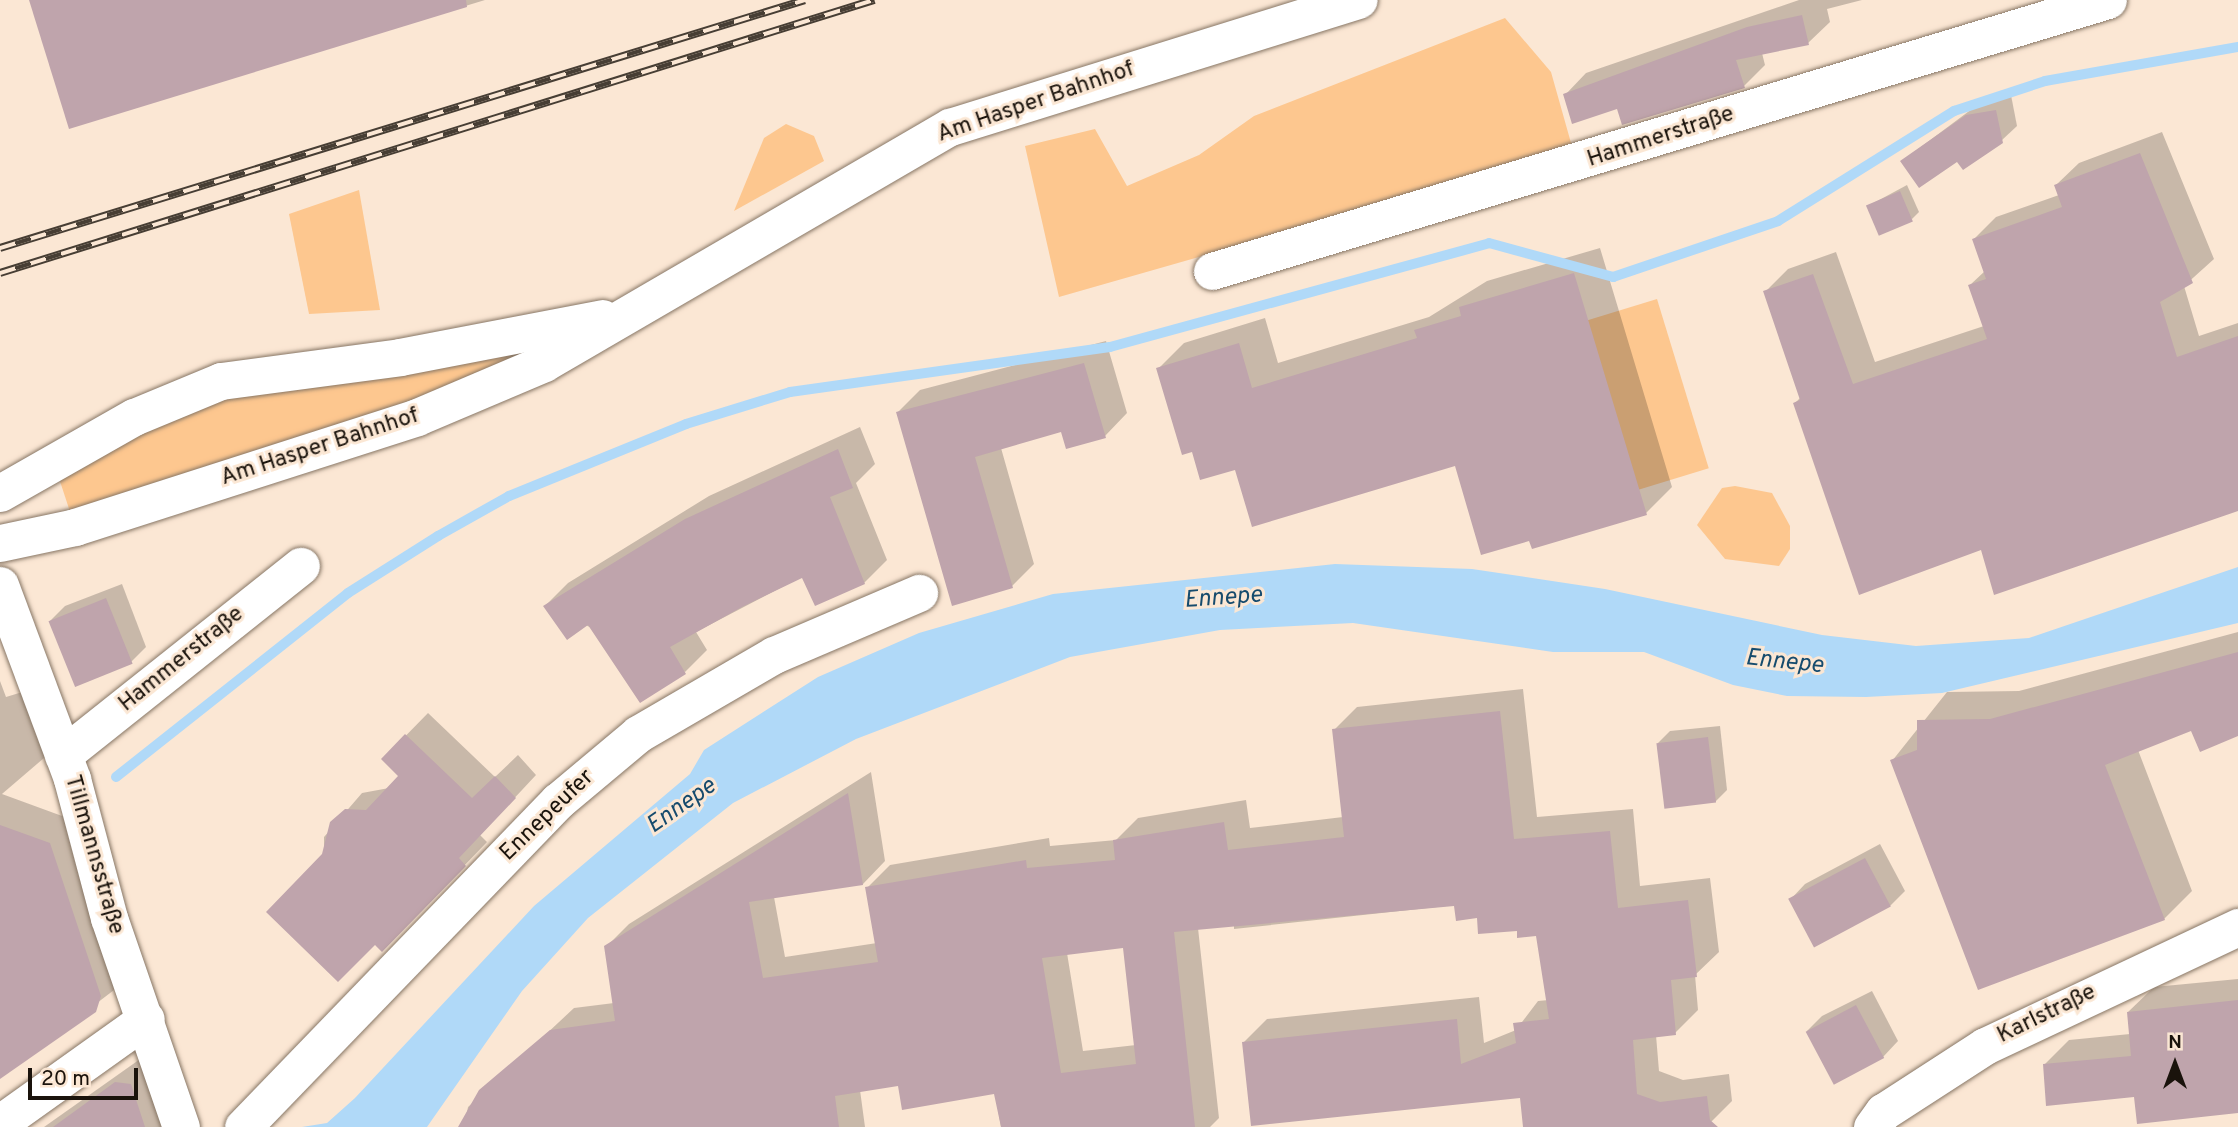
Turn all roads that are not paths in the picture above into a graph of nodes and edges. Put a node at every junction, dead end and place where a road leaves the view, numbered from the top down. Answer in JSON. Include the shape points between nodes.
{"nodes":[{"id":1,"x":1359,"y":0,"type":"edge"},
{"id":2,"x":2108,"y":0,"type":"edge"},
{"id":3,"x":1212,"y":271,"type":"dead end"},
{"id":4,"x":624,"y":314,"type":"junction"},
{"id":5,"x":0,"y":493,"type":"edge"},
{"id":6,"x":0,"y":543,"type":"edge"},
{"id":7,"x":300,"y":566,"type":"dead end"},
{"id":8,"x":0,"y":585,"type":"edge"},
{"id":9,"x":919,"y":593,"type":"dead end"},
{"id":10,"x":63,"y":755,"type":"junction"},
{"id":11,"x":2238,"y":927,"type":"edge"},
{"id":12,"x":146,"y":1019,"type":"junction"},
{"id":13,"x":0,"y":1123,"type":"edge"},
{"id":14,"x":181,"y":1127,"type":"edge"},
{"id":15,"x":243,"y":1127,"type":"edge"},
{"id":16,"x":1872,"y":1127,"type":"edge"}],
"edges":[{"from":1,"to":4,"type":"street","name":"Am Hasper Bahnhof","via":[[950,127]]},
{"from":2,"to":3,"type":"street","name":"Hammerstraße"},
{"from":4,"to":5,"type":"street","name":"Am Hasper Bahnhof","via":[[400,357],[221,381],[134,417]]},
{"from":4,"to":6,"type":"street","name":"Am Hasper Bahnhof","via":[[544,363],[416,417],[75,527]]},
{"from":7,"to":10,"type":"street","name":"Hammerstraße"},
{"from":8,"to":10,"type":"street","name":"Tillmannsstraße"},
{"from":9,"to":15,"type":"street","name":"Ennepeufer","via":[[774,655],[638,734],[558,801]]},
{"from":10,"to":12,"type":"street","name":"Tillmannsstraße"},
{"from":11,"to":16,"type":"street","name":"Karlstraße","via":[[1985,1046],[1883,1112]]},
{"from":12,"to":13,"type":"street"},
{"from":12,"to":14,"type":"street","name":"Tillmannsstraße"}]}
